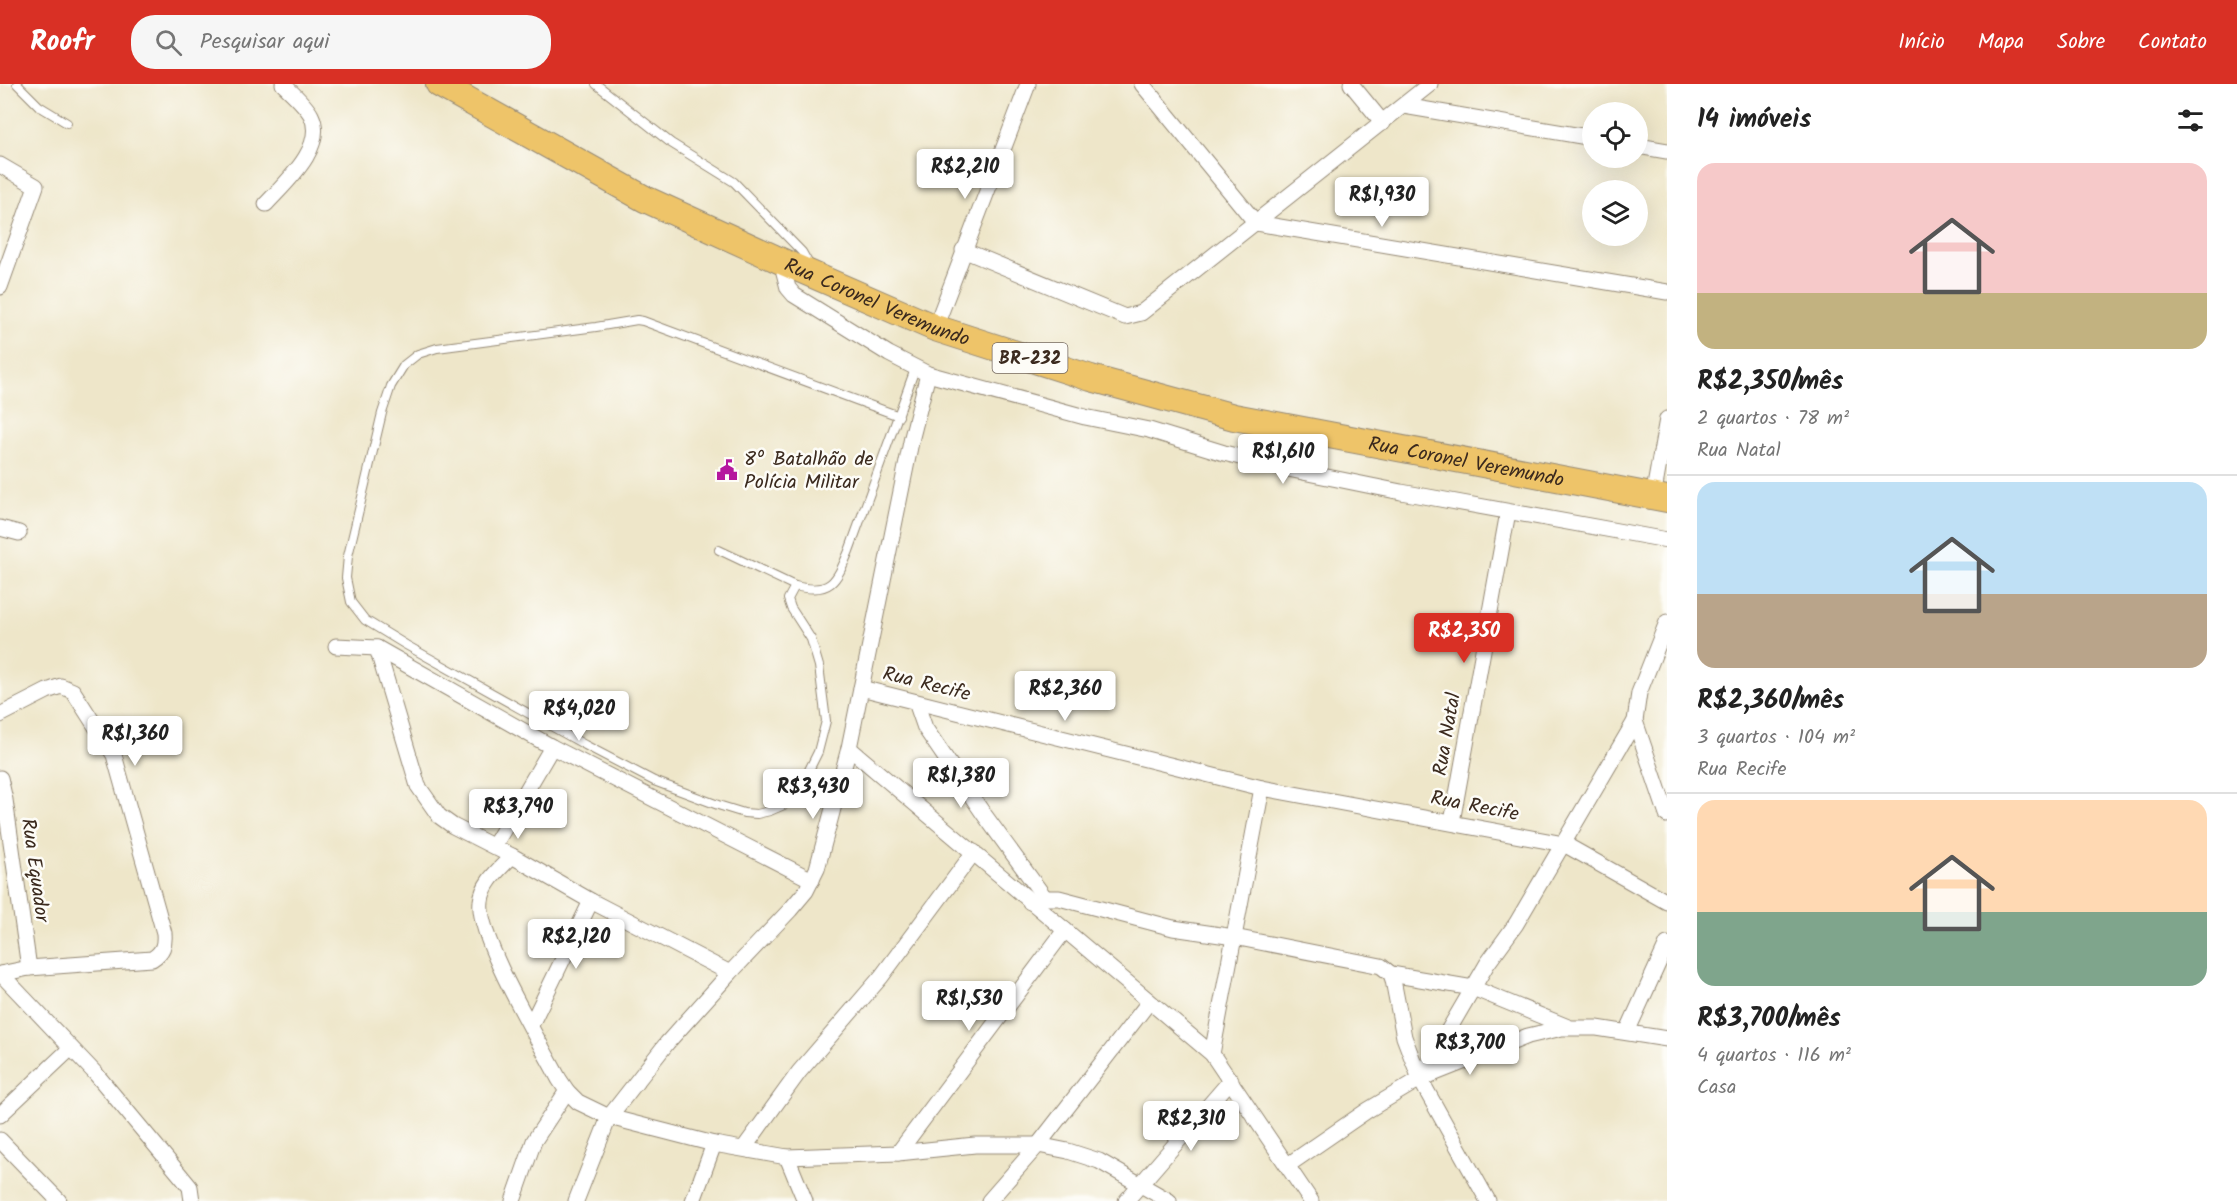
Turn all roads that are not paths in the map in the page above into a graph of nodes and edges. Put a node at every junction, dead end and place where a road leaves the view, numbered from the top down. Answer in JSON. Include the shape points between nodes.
{"nodes":[{"id":1,"x":17,"y":84,"type":"edge"},
{"id":2,"x":283,"y":84,"type":"edge"},
{"id":3,"x":439,"y":84,"type":"edge"},
{"id":4,"x":596,"y":84,"type":"edge"},
{"id":5,"x":1028,"y":84,"type":"edge"},
{"id":6,"x":1142,"y":84,"type":"edge"},
{"id":7,"x":1351,"y":84,"type":"edge"},
{"id":8,"x":1430,"y":84,"type":"edge"},
{"id":9,"x":1404,"y":106,"type":"junction"},
{"id":10,"x":67,"y":123,"type":"dead end"},
{"id":11,"x":1383,"y":123,"type":"junction"},
{"id":12,"x":1582,"y":136,"type":"edge"},
{"id":13,"x":1648,"y":148,"type":"edge"},
{"id":14,"x":1667,"y":151,"type":"edge"},
{"id":15,"x":0,"y":165,"type":"edge"},
{"id":16,"x":266,"y":204,"type":"dead end"},
{"id":17,"x":1256,"y":224,"type":"junction"},
{"id":18,"x":963,"y":250,"type":"junction"},
{"id":19,"x":781,"y":261,"type":"junction"},
{"id":20,"x":816,"y":277,"type":"junction"},
{"id":21,"x":0,"y":287,"type":"edge"},
{"id":22,"x":1667,"y":292,"type":"edge"},
{"id":23,"x":935,"y":328,"type":"junction"},
{"id":24,"x":922,"y":372,"type":"junction"},
{"id":25,"x":899,"y":416,"type":"junction"},
{"id":26,"x":1667,"y":419,"type":"edge"},
{"id":27,"x":1665,"y":436,"type":"edge"},
{"id":28,"x":1660,"y":498,"type":"edge"},
{"id":29,"x":1508,"y":512,"type":"junction"},
{"id":30,"x":0,"y":528,"type":"edge"},
{"id":31,"x":19,"y":534,"type":"dead end"},
{"id":32,"x":1667,"y":540,"type":"edge"},
{"id":33,"x":719,"y":550,"type":"dead end"},
{"id":34,"x":795,"y":586,"type":"junction"},
{"id":35,"x":1667,"y":622,"type":"edge"},
{"id":36,"x":336,"y":646,"type":"dead end"},
{"id":37,"x":377,"y":648,"type":"junction"},
{"id":38,"x":861,"y":688,"type":"junction"},
{"id":39,"x":916,"y":702,"type":"junction"},
{"id":40,"x":0,"y":715,"type":"edge"},
{"id":41,"x":1635,"y":721,"type":"junction"},
{"id":42,"x":552,"y":747,"type":"junction"},
{"id":43,"x":849,"y":748,"type":"junction"},
{"id":44,"x":0,"y":778,"type":"edge"},
{"id":45,"x":1262,"y":788,"type":"junction"},
{"id":46,"x":1667,"y":815,"type":"edge"},
{"id":47,"x":1452,"y":822,"type":"junction"},
{"id":48,"x":1564,"y":844,"type":"junction"},
{"id":49,"x":494,"y":846,"type":"junction"},
{"id":50,"x":974,"y":852,"type":"junction"},
{"id":51,"x":512,"y":856,"type":"junction"},
{"id":52,"x":812,"y":880,"type":"junction"},
{"id":53,"x":1045,"y":898,"type":"junction"},
{"id":54,"x":591,"y":901,"type":"junction"},
{"id":55,"x":1030,"y":902,"type":"junction"},
{"id":56,"x":1667,"y":903,"type":"edge"},
{"id":57,"x":1065,"y":930,"type":"junction"},
{"id":58,"x":1234,"y":938,"type":"junction"},
{"id":59,"x":1667,"y":944,"type":"edge"},
{"id":60,"x":29,"y":968,"type":"junction"},
{"id":61,"x":730,"y":973,"type":"junction"},
{"id":62,"x":1,"y":974,"type":"edge"},
{"id":63,"x":1391,"y":974,"type":"junction"},
{"id":64,"x":1473,"y":988,"type":"junction"},
{"id":65,"x":1149,"y":1002,"type":"junction"},
{"id":66,"x":531,"y":1025,"type":"junction"},
{"id":67,"x":1570,"y":1028,"type":"junction"},
{"id":68,"x":1627,"y":1032,"type":"junction"},
{"id":69,"x":1667,"y":1039,"type":"edge"},
{"id":70,"x":71,"y":1048,"type":"junction"},
{"id":71,"x":1212,"y":1054,"type":"junction"},
{"id":72,"x":1420,"y":1079,"type":"junction"},
{"id":73,"x":1231,"y":1080,"type":"junction"},
{"id":74,"x":567,"y":1091,"type":"junction"},
{"id":75,"x":0,"y":1115,"type":"edge"},
{"id":76,"x":609,"y":1117,"type":"junction"},
{"id":77,"x":0,"y":1140,"type":"edge"},
{"id":78,"x":714,"y":1144,"type":"junction"},
{"id":79,"x":1038,"y":1145,"type":"junction"},
{"id":80,"x":744,"y":1148,"type":"junction"},
{"id":81,"x":898,"y":1153,"type":"junction"},
{"id":82,"x":787,"y":1157,"type":"junction"},
{"id":83,"x":1288,"y":1165,"type":"junction"},
{"id":84,"x":1141,"y":1183,"type":"junction"},
{"id":85,"x":59,"y":1201,"type":"edge"},
{"id":86,"x":192,"y":1201,"type":"edge"},
{"id":87,"x":513,"y":1201,"type":"edge"},
{"id":88,"x":576,"y":1201,"type":"edge"},
{"id":89,"x":693,"y":1201,"type":"edge"},
{"id":90,"x":805,"y":1201,"type":"edge"},
{"id":91,"x":989,"y":1201,"type":"edge"},
{"id":92,"x":1126,"y":1201,"type":"edge"},
{"id":93,"x":1169,"y":1201,"type":"edge"},
{"id":94,"x":1311,"y":1201,"type":"edge"},
{"id":95,"x":1488,"y":1201,"type":"edge"}],
"edges":[{"from":1,"to":10,"type":"lane","via":[[39,106]]},
{"from":2,"to":16,"type":"street","via":[[310,113],[315,128],[305,161]]},
{"from":3,"to":19,"type":"highway","name":"Rua Coronel Veremundo","number":"BR-232","via":[[645,199]]},
{"from":4,"to":20,"type":"lane","via":[[670,143],[734,182],[802,252]]},
{"from":5,"to":18,"type":"street"},
{"from":6,"to":17,"type":"street"},
{"from":7,"to":11,"type":"street"},
{"from":8,"to":9,"type":"street"},
{"from":9,"to":11,"type":"street"},
{"from":9,"to":12,"type":"street"},
{"from":11,"to":17,"type":"street"},
{"from":13,"to":14,"type":"street"},
{"from":15,"to":21,"type":"street","via":[[36,186]]},
{"from":17,"to":18,"type":"street","via":[[1141,313],[1125,317]]},
{"from":17,"to":22,"type":"street"},
{"from":18,"to":23,"type":"street"},
{"from":19,"to":20,"type":"highway","name":"Rua Coronel Veremundo","number":"BR-232"},
{"from":19,"to":24,"type":"street","via":[[788,288],[794,295]]},
{"from":20,"to":23,"type":"highway","name":"Rua Coronel Veremundo","number":"BR-232"},
{"from":23,"to":28,"type":"highway","name":"Rua Coronel Veremundo","number":"BR-232","via":[[1091,378],[1234,417]]},
{"from":24,"to":25,"type":"lane"},
{"from":24,"to":29,"type":"street","via":[[1288,469]]},
{"from":24,"to":38,"type":"street"},
{"from":25,"to":34,"type":"lane","via":[[840,571],[821,590]]},
{"from":25,"to":34,"type":"lane","via":[[637,320],[437,348],[418,354],[404,365],[391,386],[348,556],[346,578],[351,602],[365,620],[405,645],[654,781],[751,813],[770,811],[796,794],[818,753],[826,721],[819,666],[811,639],[788,599]]},
{"from":26,"to":27,"type":"street"},
{"from":27,"to":28,"type":"street"},
{"from":29,"to":32,"type":"street"},
{"from":29,"to":47,"type":"street","name":"Rua Natal"},
{"from":30,"to":31,"type":"street"},
{"from":33,"to":34,"type":"lane"},
{"from":35,"to":41,"type":"street","via":[[1639,693]]},
{"from":36,"to":37,"type":"street"},
{"from":37,"to":42,"type":"street"},
{"from":37,"to":49,"type":"street","via":[[418,786],[439,816]]},
{"from":38,"to":39,"type":"street","name":"Rua Recife"},
{"from":38,"to":43,"type":"street"},
{"from":39,"to":45,"type":"street","name":"Rua Recife"},
{"from":39,"to":53,"type":"street","via":[[925,728]]},
{"from":40,"to":60,"type":"street","via":[[54,688],[61,686],[74,691],[114,755],[164,933],[165,944],[159,955],[152,958]]},
{"from":41,"to":46,"type":"street"},
{"from":41,"to":48,"type":"street"},
{"from":42,"to":49,"type":"street"},
{"from":42,"to":52,"type":"street"},
{"from":43,"to":50,"type":"street"},
{"from":43,"to":52,"type":"street"},
{"from":44,"to":60,"type":"street","name":"Rua Equador"},
{"from":45,"to":47,"type":"street","name":"Rua Recife"},
{"from":45,"to":58,"type":"street"},
{"from":47,"to":48,"type":"street","name":"Rua Recife"},
{"from":48,"to":56,"type":"street","name":"Rua Recife"},
{"from":48,"to":64,"type":"street"},
{"from":49,"to":51,"type":"street"},
{"from":50,"to":55,"type":"street"},
{"from":50,"to":80,"type":"street","via":[[881,977],[800,1072]]},
{"from":51,"to":54,"type":"street"},
{"from":51,"to":66,"type":"street","via":[[489,879],[481,899],[481,912],[488,939]]},
{"from":52,"to":61,"type":"street","via":[[790,910]]},
{"from":53,"to":55,"type":"street"},
{"from":53,"to":58,"type":"street","via":[[1084,903],[1173,928]]},
{"from":54,"to":61,"type":"street"},
{"from":54,"to":66,"type":"street"},
{"from":55,"to":57,"type":"street"},
{"from":57,"to":65,"type":"street"},
{"from":57,"to":81,"type":"street"},
{"from":58,"to":63,"type":"street","via":[[1381,966]]},
{"from":58,"to":71,"type":"street"},
{"from":59,"to":68,"type":"street"},
{"from":60,"to":62,"type":"street"},
{"from":61,"to":76,"type":"street","via":[[667,1043]]},
{"from":62,"to":70,"type":"street"},
{"from":63,"to":64,"type":"street"},
{"from":63,"to":72,"type":"street","via":[[1404,1037]]},
{"from":64,"to":67,"type":"street"},
{"from":64,"to":72,"type":"street"},
{"from":65,"to":71,"type":"street"},
{"from":65,"to":79,"type":"street"},
{"from":66,"to":74,"type":"street"},
{"from":67,"to":68,"type":"street"},
{"from":67,"to":72,"type":"street","via":[[1528,1036]]},
{"from":68,"to":69,"type":"street"},
{"from":70,"to":75,"type":"street"},
{"from":70,"to":86,"type":"street","via":[[190,1187]]},
{"from":71,"to":73,"type":"street"},
{"from":72,"to":83,"type":"street"},
{"from":72,"to":95,"type":"street"},
{"from":73,"to":83,"type":"street"},
{"from":73,"to":84,"type":"street"},
{"from":74,"to":76,"type":"street","via":[[578,1102]]},
{"from":74,"to":87,"type":"street","via":[[534,1141]]},
{"from":76,"to":78,"type":"street"},
{"from":76,"to":88,"type":"street"},
{"from":77,"to":85,"type":"street"},
{"from":78,"to":80,"type":"street"},
{"from":78,"to":89,"type":"street"},
{"from":79,"to":81,"type":"street","via":[[975,1145]]},
{"from":79,"to":84,"type":"street","via":[[1099,1161]]},
{"from":79,"to":91,"type":"street"},
{"from":80,"to":82,"type":"street"},
{"from":81,"to":82,"type":"street"},
{"from":82,"to":90,"type":"street"},
{"from":83,"to":94,"type":"street"},
{"from":84,"to":92,"type":"street"},
{"from":84,"to":93,"type":"street"}]}
